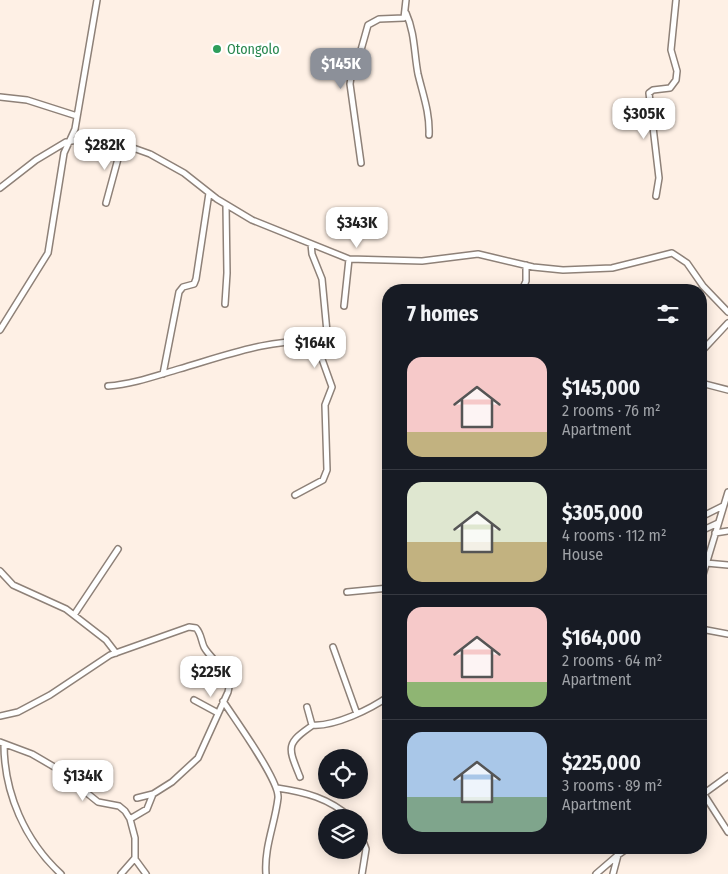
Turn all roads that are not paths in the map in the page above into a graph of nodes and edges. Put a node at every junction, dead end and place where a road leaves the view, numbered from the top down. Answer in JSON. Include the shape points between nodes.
{"nodes":[{"id":1,"x":97,"y":0,"type":"edge"},
{"id":2,"x":406,"y":0,"type":"edge"},
{"id":3,"x":676,"y":0,"type":"edge"},
{"id":4,"x":406,"y":12,"type":"junction"},
{"id":5,"x":0,"y":97,"type":"edge"},
{"id":6,"x":77,"y":116,"type":"junction"},
{"id":7,"x":429,"y":135,"type":"dead end"},
{"id":8,"x":70,"y":140,"type":"junction"},
{"id":9,"x":122,"y":144,"type":"junction"},
{"id":10,"x":361,"y":163,"type":"dead end"},
{"id":11,"x":0,"y":188,"type":"edge"},
{"id":12,"x":208,"y":193,"type":"junction"},
{"id":13,"x":656,"y":196,"type":"dead end"},
{"id":14,"x":106,"y":203,"type":"dead end"},
{"id":15,"x":226,"y":205,"type":"junction"},
{"id":16,"x":311,"y":244,"type":"junction"},
{"id":17,"x":349,"y":259,"type":"junction"},
{"id":18,"x":526,"y":265,"type":"junction"},
{"id":19,"x":525,"y":284,"type":"edge"},
{"id":20,"x":703,"y":284,"type":"edge"},
{"id":21,"x":707,"y":289,"type":"edge"},
{"id":22,"x":225,"y":304,"type":"dead end"},
{"id":23,"x":344,"y":306,"type":"dead end"},
{"id":24,"x":728,"y":312,"type":"edge"},
{"id":25,"x":728,"y":324,"type":"edge"},
{"id":26,"x":0,"y":330,"type":"edge"},
{"id":27,"x":321,"y":342,"type":"junction"},
{"id":28,"x":707,"y":345,"type":"edge"},
{"id":29,"x":162,"y":374,"type":"junction"},
{"id":30,"x":707,"y":385,"type":"edge"},
{"id":31,"x":108,"y":386,"type":"dead end"},
{"id":32,"x":728,"y":390,"type":"edge"},
{"id":33,"x":728,"y":492,"type":"edge"},
{"id":34,"x":295,"y":495,"type":"dead end"},
{"id":35,"x":723,"y":506,"type":"junction"},
{"id":36,"x":707,"y":514,"type":"edge"},
{"id":37,"x":718,"y":522,"type":"junction"},
{"id":38,"x":707,"y":528,"type":"edge"},
{"id":39,"x":728,"y":531,"type":"edge"},
{"id":40,"x":715,"y":533,"type":"junction"},
{"id":41,"x":118,"y":549,"type":"dead end"},
{"id":42,"x":707,"y":560,"type":"edge"},
{"id":43,"x":707,"y":563,"type":"edge"},
{"id":44,"x":728,"y":565,"type":"edge"},
{"id":45,"x":0,"y":571,"type":"edge"},
{"id":46,"x":382,"y":589,"type":"edge"},
{"id":47,"x":347,"y":592,"type":"dead end"},
{"id":48,"x":74,"y":615,"type":"junction"},
{"id":49,"x":707,"y":630,"type":"edge"},
{"id":50,"x":728,"y":634,"type":"edge"},
{"id":51,"x":334,"y":647,"type":"dead end"},
{"id":52,"x":116,"y":653,"type":"junction"},
{"id":53,"x":194,"y":700,"type":"dead end"},
{"id":54,"x":382,"y":700,"type":"edge"},
{"id":55,"x":223,"y":702,"type":"junction"},
{"id":56,"x":307,"y":707,"type":"dead end"},
{"id":57,"x":218,"y":713,"type":"junction"},
{"id":58,"x":357,"y":714,"type":"junction"},
{"id":59,"x":0,"y":716,"type":"edge"},
{"id":60,"x":313,"y":725,"type":"junction"},
{"id":61,"x":2,"y":743,"type":"edge"},
{"id":62,"x":728,"y":776,"type":"edge"},
{"id":63,"x":300,"y":777,"type":"dead end"},
{"id":64,"x":277,"y":788,"type":"junction"},
{"id":65,"x":707,"y":791,"type":"edge"},
{"id":66,"x":153,"y":794,"type":"junction"},
{"id":67,"x":138,"y":798,"type":"dead end"},
{"id":68,"x":707,"y":801,"type":"edge"},
{"id":69,"x":339,"y":809,"type":"edge"},
{"id":70,"x":130,"y":818,"type":"junction"},
{"id":71,"x":728,"y":832,"type":"edge"},
{"id":72,"x":618,"y":855,"type":"joint"},
{"id":73,"x":135,"y":858,"type":"junction"},
{"id":74,"x":364,"y":859,"type":"edge"},
{"id":75,"x":61,"y":874,"type":"edge"},
{"id":76,"x":121,"y":874,"type":"edge"},
{"id":77,"x":146,"y":874,"type":"edge"},
{"id":78,"x":266,"y":874,"type":"edge"},
{"id":79,"x":362,"y":874,"type":"edge"},
{"id":80,"x":596,"y":874,"type":"edge"},
{"id":81,"x":613,"y":874,"type":"edge"}],
"edges":[{"from":1,"to":6,"type":"street"},
{"from":2,"to":4,"type":"street"},
{"from":3,"to":13,"type":"street","via":[[671,50],[678,71],[676,80],[670,88],[650,93],[659,178]]},
{"from":4,"to":7,"type":"street","via":[[430,117]]},
{"from":4,"to":10,"type":"street","via":[[404,18],[379,19],[368,25],[352,69],[353,117]]},
{"from":5,"to":6,"type":"street","via":[[28,100]]},
{"from":6,"to":8,"type":"street"},
{"from":8,"to":9,"type":"street","via":[[91,139]]},
{"from":8,"to":11,"type":"street","via":[[36,160]]},
{"from":8,"to":26,"type":"street","via":[[64,153],[48,253]]},
{"from":9,"to":12,"type":"street","via":[[168,163]]},
{"from":9,"to":14,"type":"street"},
{"from":12,"to":15,"type":"street"},
{"from":12,"to":29,"type":"street","via":[[196,279],[194,284],[183,287],[179,292]]},
{"from":15,"to":16,"type":"street"},
{"from":15,"to":22,"type":"street"},
{"from":16,"to":17,"type":"street"},
{"from":16,"to":27,"type":"street","via":[[322,279],[326,332]]},
{"from":17,"to":18,"type":"street","via":[[422,261],[478,254]]},
{"from":17,"to":23,"type":"street"},
{"from":18,"to":19,"type":"street"},
{"from":18,"to":20,"type":"street","via":[[563,270],[612,268],[672,253],[687,263]]},
{"from":21,"to":24,"type":"street"},
{"from":25,"to":28,"type":"street"},
{"from":27,"to":29,"type":"street","via":[[298,341],[247,349]]},
{"from":27,"to":34,"type":"street","via":[[318,348],[332,387],[325,405],[327,474]]},
{"from":29,"to":31,"type":"street"},
{"from":30,"to":32,"type":"street"},
{"from":33,"to":35,"type":"street"},
{"from":35,"to":36,"type":"street"},
{"from":35,"to":37,"type":"street"},
{"from":37,"to":38,"type":"street"},
{"from":37,"to":40,"type":"street"},
{"from":39,"to":40,"type":"street"},
{"from":40,"to":42,"type":"street"},
{"from":41,"to":48,"type":"street"},
{"from":43,"to":44,"type":"street"},
{"from":45,"to":48,"type":"street","via":[[12,585]]},
{"from":46,"to":47,"type":"street"},
{"from":48,"to":52,"type":"street","via":[[106,640]]},
{"from":49,"to":50,"type":"street"},
{"from":51,"to":58,"type":"street"},
{"from":52,"to":55,"type":"street","via":[[184,628],[196,628],[204,647],[227,675],[230,687]]},
{"from":52,"to":59,"type":"street","via":[[50,695],[18,712]]},
{"from":53,"to":57,"type":"street"},
{"from":54,"to":58,"type":"street"},
{"from":55,"to":57,"type":"street"},
{"from":55,"to":64,"type":"street"},
{"from":56,"to":60,"type":"street"},
{"from":57,"to":66,"type":"street","via":[[198,758]]},
{"from":58,"to":60,"type":"street","via":[[329,724]]},
{"from":60,"to":63,"type":"street","via":[[296,737],[291,746]]},
{"from":61,"to":70,"type":"street","via":[[36,756],[98,802],[122,808]]},
{"from":61,"to":75,"type":"street","via":[[9,788],[17,812],[40,851]]},
{"from":62,"to":65,"type":"street"},
{"from":64,"to":69,"type":"street","via":[[317,796]]},
{"from":64,"to":78,"type":"street"},
{"from":66,"to":67,"type":"street"},
{"from":66,"to":70,"type":"street","via":[[147,809]]},
{"from":68,"to":71,"type":"street"},
{"from":70,"to":73,"type":"street","via":[[136,843]]},
{"from":72,"to":80,"type":"street"},
{"from":72,"to":81,"type":"street"},
{"from":73,"to":76,"type":"street"},
{"from":73,"to":77,"type":"street"},
{"from":74,"to":79,"type":"street"}]}
